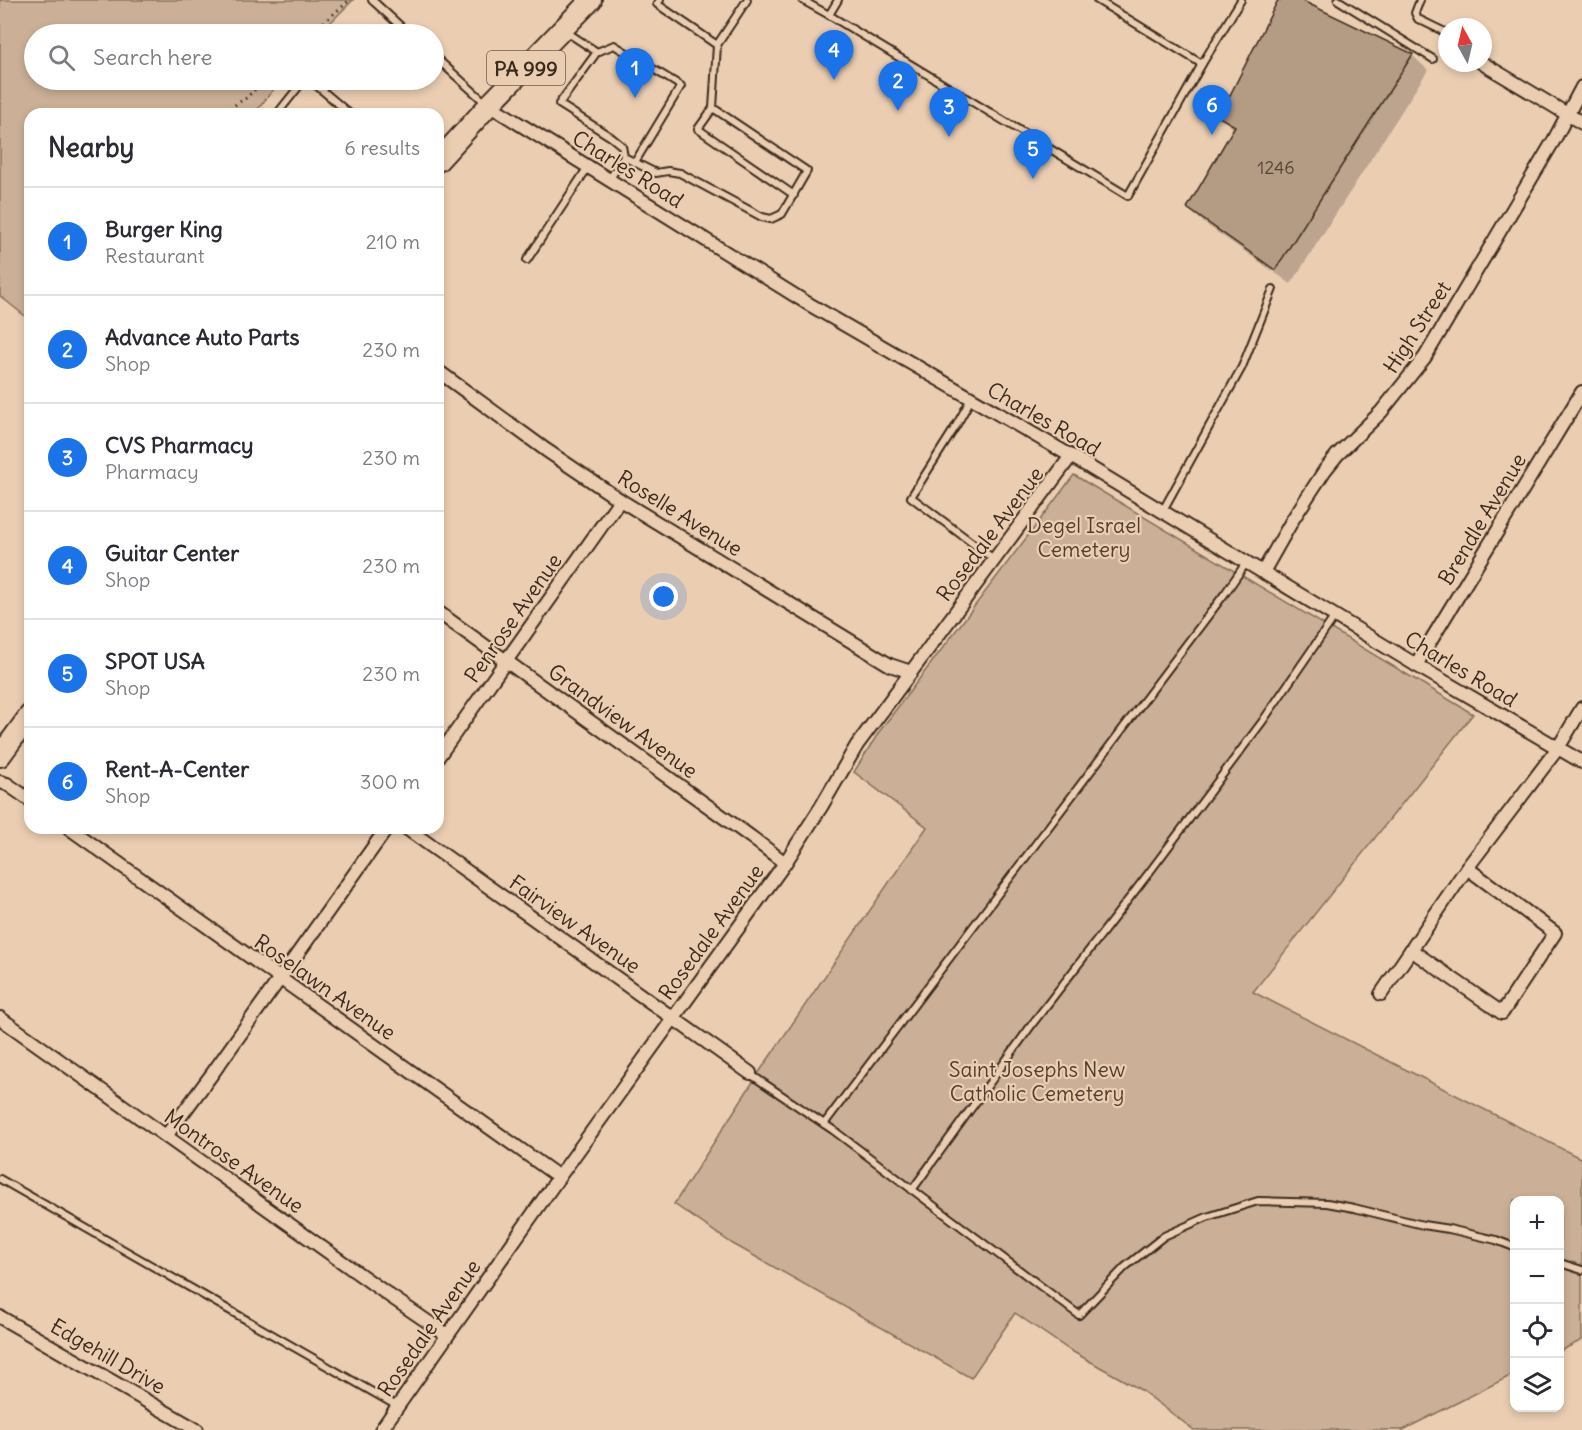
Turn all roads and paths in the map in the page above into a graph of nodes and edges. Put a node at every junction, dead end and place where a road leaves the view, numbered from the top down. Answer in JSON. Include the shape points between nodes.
{"nodes":[{"id":1,"x":350,"y":0,"type":"edge"},
{"id":2,"x":372,"y":0,"type":"edge"},
{"id":3,"x":591,"y":0,"type":"edge"},
{"id":4,"x":660,"y":0,"type":"edge"},
{"id":5,"x":747,"y":0,"type":"edge"},
{"id":6,"x":802,"y":0,"type":"edge"},
{"id":7,"x":838,"y":0,"type":"edge"},
{"id":8,"x":1097,"y":0,"type":"edge"},
{"id":9,"x":1241,"y":0,"type":"edge"},
{"id":10,"x":1338,"y":0,"type":"edge"},
{"id":11,"x":1420,"y":0,"type":"edge"},
{"id":12,"x":829,"y":15,"type":"junction"},
{"id":13,"x":322,"y":24,"type":"edge"},
{"id":14,"x":398,"y":24,"type":"edge"},
{"id":15,"x":1438,"y":29,"type":"edge"},
{"id":16,"x":563,"y":30,"type":"junction"},
{"id":17,"x":717,"y":45,"type":"junction"},
{"id":18,"x":597,"y":52,"type":"junction"},
{"id":19,"x":1433,"y":58,"type":"dead end"},
{"id":20,"x":1202,"y":64,"type":"junction"},
{"id":21,"x":444,"y":65,"type":"edge"},
{"id":22,"x":1492,"y":69,"type":"edge"},
{"id":23,"x":1582,"y":87,"type":"edge"},
{"id":24,"x":254,"y":90,"type":"edge"},
{"id":25,"x":296,"y":90,"type":"edge"},
{"id":26,"x":322,"y":90,"type":"edge"},
{"id":27,"x":489,"y":105,"type":"junction"},
{"id":28,"x":232,"y":108,"type":"edge"},
{"id":29,"x":282,"y":108,"type":"edge"},
{"id":30,"x":343,"y":108,"type":"edge"},
{"id":31,"x":713,"y":108,"type":"junction"},
{"id":32,"x":1568,"y":114,"type":"junction"},
{"id":33,"x":1582,"y":123,"type":"edge"},
{"id":34,"x":444,"y":154,"type":"edge"},
{"id":35,"x":624,"y":157,"type":"junction"},
{"id":36,"x":635,"y":162,"type":"junction"},
{"id":37,"x":588,"y":167,"type":"junction"},
{"id":38,"x":609,"y":180,"type":"junction"},
{"id":39,"x":794,"y":195,"type":"junction"},
{"id":40,"x":527,"y":260,"type":"dead end"},
{"id":41,"x":1273,"y":289,"type":"dead end"},
{"id":42,"x":444,"y":375,"type":"edge"},
{"id":43,"x":1582,"y":392,"type":"edge"},
{"id":44,"x":971,"y":399,"type":"junction"},
{"id":45,"x":1071,"y":456,"type":"junction"},
{"id":46,"x":620,"y":500,"type":"junction"},
{"id":47,"x":1162,"y":512,"type":"junction"},
{"id":48,"x":995,"y":560,"type":"junction"},
{"id":49,"x":1246,"y":563,"type":"junction"},
{"id":50,"x":1263,"y":572,"type":"junction"},
{"id":51,"x":444,"y":616,"type":"edge"},
{"id":52,"x":1335,"y":616,"type":"junction"},
{"id":53,"x":506,"y":662,"type":"junction"},
{"id":54,"x":1416,"y":665,"type":"junction"},
{"id":55,"x":911,"y":672,"type":"junction"},
{"id":56,"x":1582,"y":708,"type":"edge"},
{"id":57,"x":24,"y":723,"type":"edge"},
{"id":58,"x":1558,"y":748,"type":"junction"},
{"id":59,"x":444,"y":749,"type":"edge"},
{"id":60,"x":0,"y":756,"type":"edge"},
{"id":61,"x":1582,"y":762,"type":"edge"},
{"id":62,"x":0,"y":782,"type":"edge"},
{"id":63,"x":24,"y":796,"type":"edge"},
{"id":64,"x":77,"y":834,"type":"edge"},
{"id":65,"x":383,"y":834,"type":"edge"},
{"id":66,"x":414,"y":834,"type":"edge"},
{"id":67,"x":784,"y":863,"type":"junction"},
{"id":68,"x":1467,"y":868,"type":"junction"},
{"id":69,"x":1411,"y":950,"type":"junction"},
{"id":70,"x":279,"y":978,"type":"junction"},
{"id":71,"x":1381,"y":994,"type":"dead end"},
{"id":72,"x":0,"y":1018,"type":"edge"},
{"id":73,"x":673,"y":1018,"type":"junction"},
{"id":74,"x":750,"y":1073,"type":"joint"},
{"id":75,"x":824,"y":1124,"type":"junction"},
{"id":76,"x":166,"y":1136,"type":"junction"},
{"id":77,"x":559,"y":1177,"type":"junction"},
{"id":78,"x":0,"y":1179,"type":"edge"},
{"id":79,"x":912,"y":1190,"type":"junction"},
{"id":80,"x":1510,"y":1245,"type":"edge"},
{"id":81,"x":1564,"y":1264,"type":"edge"},
{"id":82,"x":1582,"y":1270,"type":"edge"},
{"id":83,"x":0,"y":1317,"type":"edge"},
{"id":84,"x":447,"y":1335,"type":"junction"},
{"id":85,"x":398,"y":1406,"type":"junction"},
{"id":86,"x":197,"y":1430,"type":"edge"},
{"id":87,"x":381,"y":1430,"type":"edge"}],
"edges":[{"from":1,"to":13,"type":"path"},
{"from":2,"to":14,"type":"lane"},
{"from":3,"to":16,"type":"main road","number":"PA 999"},
{"from":4,"to":17,"type":"lane","via":[[657,4]]},
{"from":5,"to":17,"type":"lane"},
{"from":6,"to":12,"type":"lane"},
{"from":7,"to":12,"type":"lane"},
{"from":8,"to":20,"type":"lane"},
{"from":9,"to":20,"type":"lane"},
{"from":10,"to":19,"type":"lane"},
{"from":11,"to":15,"type":"lane","via":[[1415,13],[1418,19]]},
{"from":12,"to":20,"type":"lane","via":[[1128,196]]},
{"from":16,"to":18,"type":"lane"},
{"from":16,"to":27,"type":"main road","number":"PA 999"},
{"from":17,"to":31,"type":"lane"},
{"from":18,"to":35,"type":"lane","via":[[559,104],[611,137],[622,146]]},
{"from":18,"to":36,"type":"lane","via":[[614,45],[681,86]]},
{"from":21,"to":27,"type":"lane"},
{"from":22,"to":32,"type":"street"},
{"from":23,"to":32,"type":"street","name":"High Street"},
{"from":24,"to":28,"type":"path"},
{"from":25,"to":29,"type":"lane"},
{"from":26,"to":30,"type":"lane"},
{"from":27,"to":34,"type":"main road","number":"PA 999"},
{"from":27,"to":37,"type":"street","name":"Charles Road"},
{"from":31,"to":39,"type":"lane","via":[[807,171]]},
{"from":31,"to":39,"type":"lane","via":[[698,129]]},
{"from":32,"to":33,"type":"street"},
{"from":32,"to":50,"type":"street","name":"High Street","via":[[1425,357],[1381,412],[1325,470]]},
{"from":35,"to":36,"type":"lane"},
{"from":35,"to":38,"type":"lane"},
{"from":36,"to":39,"type":"lane","via":[[656,173],[680,173],[771,219],[782,214]]},
{"from":37,"to":38,"type":"street","name":"Charles Road"},
{"from":37,"to":40,"type":"lane"},
{"from":38,"to":44,"type":"street","name":"Charles Road"},
{"from":41,"to":47,"type":"lane","via":[[1242,367]]},
{"from":42,"to":46,"type":"street","name":"Roselle Avenue"},
{"from":43,"to":54,"type":"street","name":"Brendle Avenue"},
{"from":44,"to":45,"type":"street","name":"Charles Road"},
{"from":44,"to":48,"type":"lane","via":[[911,497]]},
{"from":45,"to":47,"type":"street","name":"Charles Road"},
{"from":45,"to":48,"type":"street","name":"Rosedale Avenue"},
{"from":46,"to":53,"type":"street","name":"Penrose Avenue"},
{"from":46,"to":55,"type":"street","name":"Roselle Avenue","via":[[890,665]]},
{"from":47,"to":49,"type":"street","name":"Charles Road"},
{"from":48,"to":55,"type":"street","name":"Rosedale Avenue"},
{"from":49,"to":50,"type":"street","name":"Charles Road"},
{"from":49,"to":75,"type":"lane"},
{"from":50,"to":52,"type":"street","name":"Charles Road"},
{"from":51,"to":53,"type":"street","name":"Grandview Avenue"},
{"from":52,"to":54,"type":"street","name":"Charles Road"},
{"from":52,"to":79,"type":"lane","via":[[1262,722],[1033,1023]]},
{"from":53,"to":59,"type":"street","name":"Penrose Avenue"},
{"from":53,"to":67,"type":"street","name":"Grandview Avenue"},
{"from":54,"to":58,"type":"street","name":"Charles Road"},
{"from":55,"to":67,"type":"street","name":"Rosedale Avenue","via":[[857,745]]},
{"from":56,"to":58,"type":"street"},
{"from":57,"to":60,"type":"main road"},
{"from":58,"to":61,"type":"street","name":"Charles Road"},
{"from":58,"to":68,"type":"street"},
{"from":62,"to":63,"type":"street"},
{"from":64,"to":70,"type":"street","name":"Roselawn Avenue"},
{"from":65,"to":70,"type":"street"},
{"from":66,"to":73,"type":"street","name":"Fairview Avenue"},
{"from":67,"to":73,"type":"street","name":"Rosedale Avenue"},
{"from":68,"to":69,"type":"street"},
{"from":68,"to":69,"type":"street","via":[[1556,933],[1502,1013]]},
{"from":69,"to":71,"type":"street"},
{"from":70,"to":76,"type":"street"},
{"from":70,"to":77,"type":"street","name":"Roselawn Avenue"},
{"from":72,"to":76,"type":"street","name":"Montrose Avenue"},
{"from":73,"to":74,"type":"street","name":"Fairview Avenue"},
{"from":73,"to":77,"type":"street","name":"Rosedale Avenue"},
{"from":74,"to":75,"type":"lane"},
{"from":75,"to":79,"type":"lane"},
{"from":76,"to":84,"type":"street","name":"Montrose Avenue"},
{"from":77,"to":84,"type":"street","name":"Rosedale Avenue"},
{"from":78,"to":85,"type":"lane"},
{"from":79,"to":80,"type":"lane","via":[[1079,1315],[1125,1268],[1164,1236],[1207,1217],[1258,1202],[1327,1203]]},
{"from":81,"to":82,"type":"lane"},
{"from":83,"to":86,"type":"street","name":"Edgehill Drive"},
{"from":84,"to":85,"type":"street","name":"Rosedale Avenue"},
{"from":85,"to":87,"type":"street","name":"Rosedale Avenue"}]}
